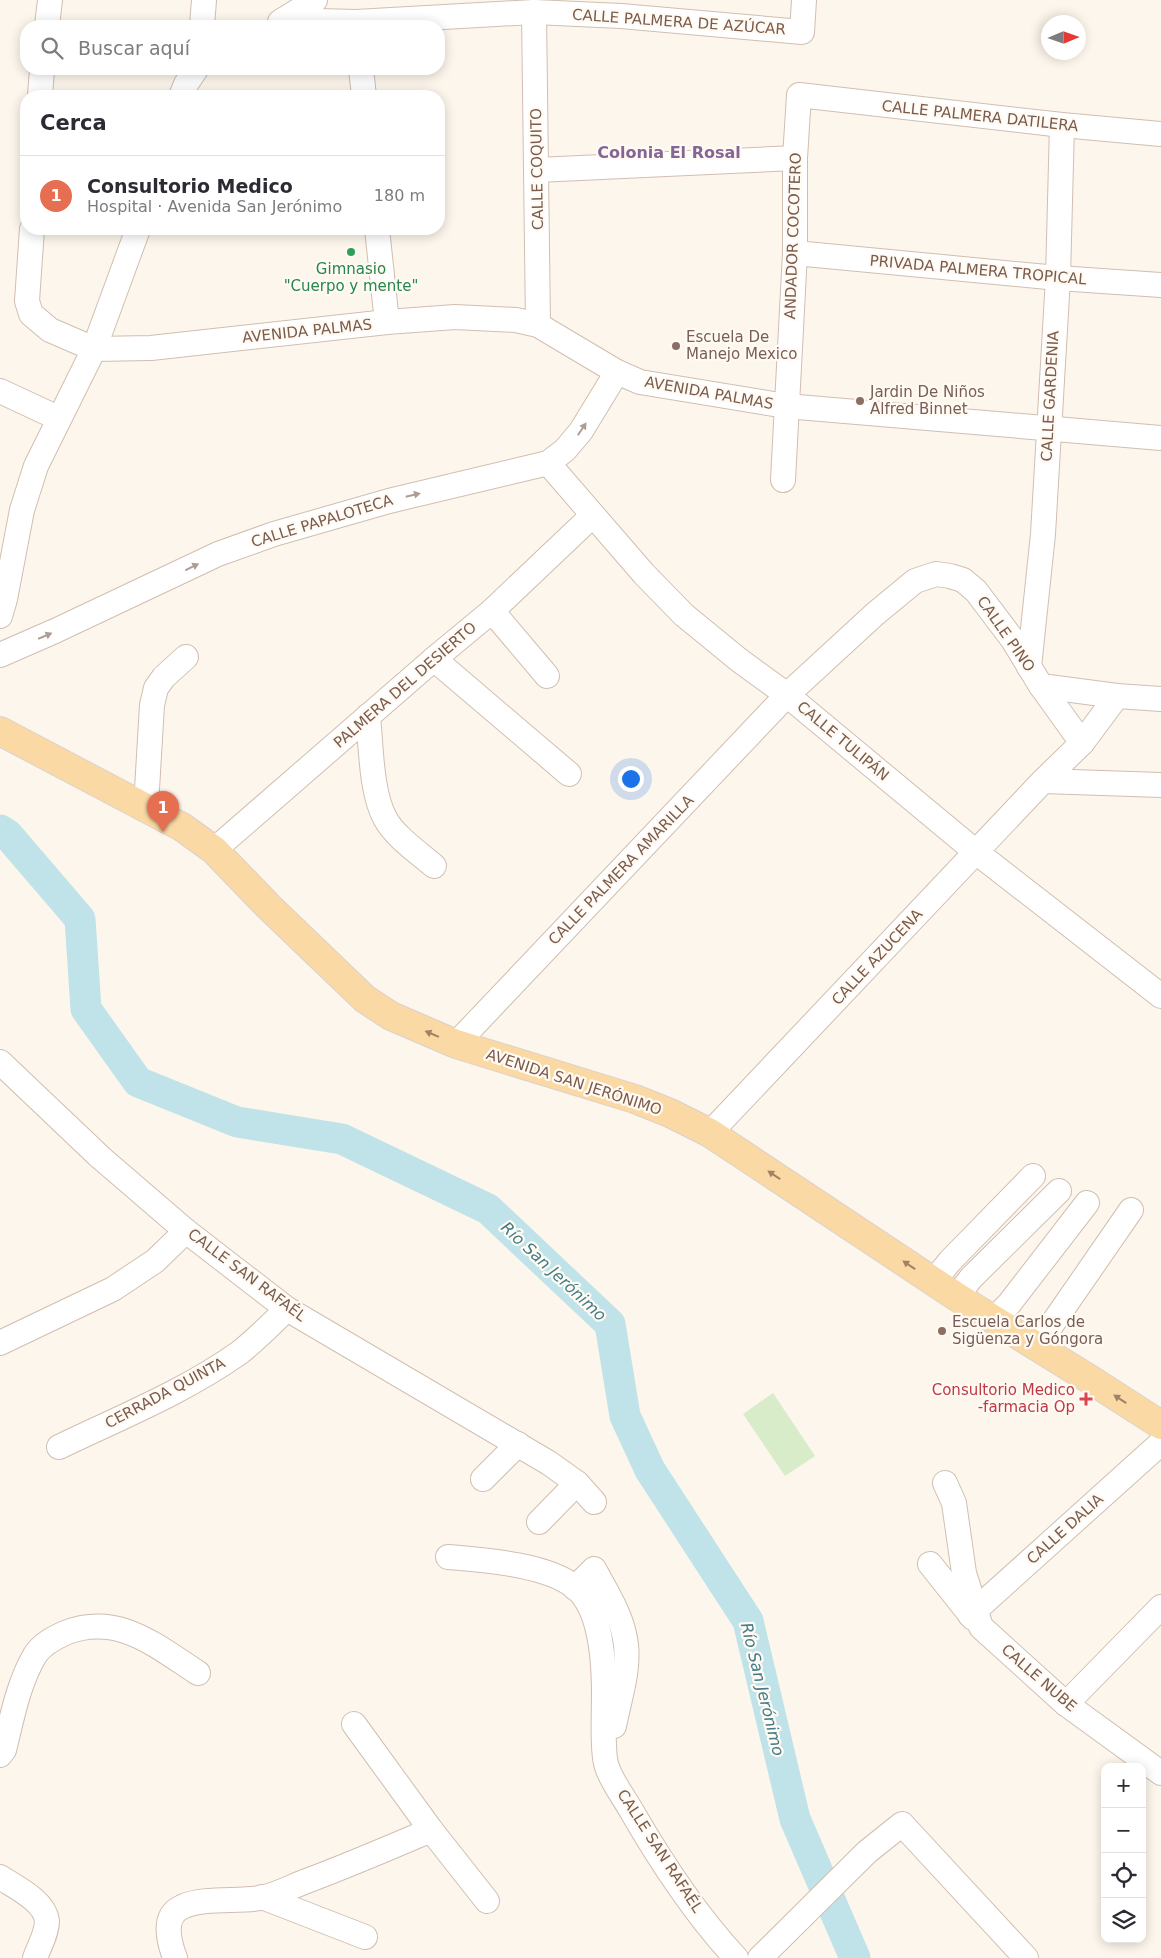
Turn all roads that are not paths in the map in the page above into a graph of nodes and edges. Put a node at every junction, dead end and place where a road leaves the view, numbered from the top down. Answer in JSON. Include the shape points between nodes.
{"nodes":[{"id":1,"x":50,"y":0,"type":"edge"},
{"id":2,"x":204,"y":0,"type":"edge"},
{"id":3,"x":315,"y":0,"type":"edge"},
{"id":4,"x":804,"y":0,"type":"edge"},
{"id":5,"x":534,"y":12,"type":"junction"},
{"id":6,"x":48,"y":20,"type":"edge"},
{"id":7,"x":202,"y":20,"type":"edge"},
{"id":8,"x":283,"y":20,"type":"edge"},
{"id":9,"x":415,"y":20,"type":"edge"},
{"id":10,"x":42,"y":75,"type":"edge"},
{"id":11,"x":192,"y":75,"type":"edge"},
{"id":12,"x":362,"y":75,"type":"edge"},
{"id":13,"x":40,"y":90,"type":"edge"},
{"id":14,"x":184,"y":90,"type":"edge"},
{"id":15,"x":363,"y":90,"type":"edge"},
{"id":16,"x":799,"y":95,"type":"joint"},
{"id":17,"x":1062,"y":125,"type":"junction"},
{"id":18,"x":1161,"y":134,"type":"edge"},
{"id":19,"x":795,"y":158,"type":"junction"},
{"id":20,"x":537,"y":170,"type":"junction"},
{"id":21,"x":32,"y":235,"type":"edge"},
{"id":22,"x":136,"y":235,"type":"edge"},
{"id":23,"x":378,"y":235,"type":"edge"},
{"id":24,"x":795,"y":253,"type":"junction"},
{"id":25,"x":1058,"y":278,"type":"junction"},
{"id":26,"x":1161,"y":286,"type":"edge"},
{"id":27,"x":387,"y":322,"type":"junction"},
{"id":28,"x":538,"y":325,"type":"junction"},
{"id":29,"x":94,"y":349,"type":"junction"},
{"id":30,"x":617,"y":372,"type":"junction"},
{"id":31,"x":0,"y":392,"type":"edge"},
{"id":32,"x":786,"y":406,"type":"junction"},
{"id":33,"x":58,"y":418,"type":"junction"},
{"id":34,"x":1048,"y":430,"type":"junction"},
{"id":35,"x":1161,"y":438,"type":"edge"},
{"id":36,"x":548,"y":463,"type":"junction"},
{"id":37,"x":783,"y":480,"type":"dead end"},
{"id":38,"x":592,"y":516,"type":"junction"},
{"id":39,"x":492,"y":611,"type":"junction"},
{"id":40,"x":0,"y":616,"type":"edge"},
{"id":41,"x":0,"y":655,"type":"edge"},
{"id":42,"x":186,"y":657,"type":"dead end"},
{"id":43,"x":434,"y":659,"type":"junction"},
{"id":44,"x":547,"y":676,"type":"dead end"},
{"id":45,"x":1035,"y":676,"type":"junction"},
{"id":46,"x":787,"y":695,"type":"junction"},
{"id":47,"x":1118,"y":696,"type":"junction"},
{"id":48,"x":1161,"y":699,"type":"edge"},
{"id":49,"x":368,"y":716,"type":"junction"},
{"id":50,"x":0,"y":731,"type":"edge"},
{"id":51,"x":1082,"y":743,"type":"junction"},
{"id":52,"x":569,"y":774,"type":"dead end"},
{"id":53,"x":1043,"y":780,"type":"junction"},
{"id":54,"x":1161,"y":785,"type":"edge"},
{"id":55,"x":146,"y":806,"type":"junction"},
{"id":56,"x":214,"y":850,"type":"junction"},
{"id":57,"x":976,"y":852,"type":"junction"},
{"id":58,"x":434,"y":866,"type":"dead end"},
{"id":59,"x":1161,"y":996,"type":"edge"},
{"id":60,"x":456,"y":1044,"type":"junction"},
{"id":61,"x":1,"y":1065,"type":"edge"},
{"id":62,"x":710,"y":1133,"type":"junction"},
{"id":63,"x":1033,"y":1176,"type":"dead end"},
{"id":64,"x":1059,"y":1191,"type":"dead end"},
{"id":65,"x":1087,"y":1203,"type":"dead end"},
{"id":66,"x":1131,"y":1210,"type":"dead end"},
{"id":67,"x":186,"y":1231,"type":"junction"},
{"id":68,"x":933,"y":1282,"type":"junction"},
{"id":69,"x":956,"y":1298,"type":"junction"},
{"id":70,"x":287,"y":1309,"type":"junction"},
{"id":71,"x":994,"y":1319,"type":"junction"},
{"id":72,"x":0,"y":1343,"type":"edge"},
{"id":73,"x":1037,"y":1346,"type":"junction"},
{"id":74,"x":1161,"y":1425,"type":"edge"},
{"id":75,"x":1161,"y":1443,"type":"edge"},
{"id":76,"x":518,"y":1444,"type":"junction"},
{"id":77,"x":59,"y":1448,"type":"dead end"},
{"id":78,"x":483,"y":1479,"type":"dead end"},
{"id":79,"x":577,"y":1483,"type":"junction"},
{"id":80,"x":945,"y":1483,"type":"dead end"},
{"id":81,"x":594,"y":1502,"type":"dead end"},
{"id":82,"x":539,"y":1522,"type":"dead end"},
{"id":83,"x":448,"y":1557,"type":"dead end"},
{"id":84,"x":930,"y":1564,"type":"dead end"},
{"id":85,"x":1161,"y":1606,"type":"edge"},
{"id":86,"x":976,"y":1617,"type":"junction"},
{"id":87,"x":198,"y":1673,"type":"dead end"},
{"id":88,"x":1066,"y":1704,"type":"junction"},
{"id":89,"x":354,"y":1724,"type":"dead end"},
{"id":90,"x":0,"y":1755,"type":"edge"},
{"id":91,"x":1161,"y":1774,"type":"edge"},
{"id":92,"x":431,"y":1830,"type":"junction"},
{"id":93,"x":0,"y":1877,"type":"edge"},
{"id":94,"x":262,"y":1898,"type":"junction"},
{"id":95,"x":487,"y":1901,"type":"dead end"},
{"id":96,"x":365,"y":1937,"type":"dead end"},
{"id":97,"x":34,"y":1958,"type":"edge"},
{"id":98,"x":175,"y":1958,"type":"edge"},
{"id":99,"x":736,"y":1958,"type":"edge"},
{"id":100,"x":760,"y":1958,"type":"edge"},
{"id":101,"x":1026,"y":1958,"type":"edge"}],
"edges":[{"from":1,"to":6,"type":"street"},
{"from":2,"to":7,"type":"street"},
{"from":3,"to":8,"type":"street"},
{"from":4,"to":5,"type":"street","name":"CALLE PALMERA DE AZÚCAR","via":[[802,32]]},
{"from":5,"to":9,"type":"street","name":"CALLE PALMERA DE AZÚCAR"},
{"from":5,"to":20,"type":"street","name":"CALLE COQUITO"},
{"from":10,"to":13,"type":"street"},
{"from":11,"to":14,"type":"street"},
{"from":12,"to":15,"type":"street"},
{"from":16,"to":17,"type":"street","name":"CALLE PALMERA DATILERA"},
{"from":16,"to":19,"type":"street","name":"ANDADOR COCOTERO"},
{"from":17,"to":18,"type":"street","name":"CALLE PALMERA DATILERA"},
{"from":17,"to":25,"type":"street","name":"CALLE GARDENIA"},
{"from":19,"to":20,"type":"street"},
{"from":19,"to":24,"type":"street","name":"ANDADOR COCOTERO"},
{"from":20,"to":28,"type":"street","name":"CALLE COQUITO"},
{"from":21,"to":29,"type":"street","via":[[27,301],[31,314],[50,330]]},
{"from":22,"to":29,"type":"street"},
{"from":23,"to":27,"type":"street"},
{"from":24,"to":25,"type":"street","name":"PRIVADA PALMERA TROPICAL"},
{"from":24,"to":32,"type":"street","name":"ANDADOR COCOTERO"},
{"from":25,"to":26,"type":"street","name":"PRIVADA PALMERA TROPICAL"},
{"from":25,"to":34,"type":"street","name":"CALLE GARDENIA"},
{"from":27,"to":28,"type":"street","name":"AVENIDA PALMAS","via":[[455,317],[524,320]]},
{"from":27,"to":29,"type":"street","name":"AVENIDA PALMAS","via":[[151,348]]},
{"from":28,"to":30,"type":"street","name":"AVENIDA PALMAS"},
{"from":29,"to":33,"type":"street"},
{"from":30,"to":32,"type":"street","name":"AVENIDA PALMAS","via":[[640,382]]},
{"from":36,"to":30,"type":"street","name":"CALLE PAPALOTECA","one_way":true,"via":[[581,432]]},
{"from":31,"to":33,"type":"street"},
{"from":32,"to":34,"type":"street","name":"AVENIDA PALMAS"},
{"from":32,"to":37,"type":"street","name":"ANDADOR COCOTERO"},
{"from":33,"to":40,"type":"street","via":[[36,466],[22,510]]},
{"from":34,"to":35,"type":"street","name":"AVENIDA PALMAS"},
{"from":34,"to":45,"type":"street","name":"CALLE GARDENIA"},
{"from":36,"to":38,"type":"street","name":"CALLE TULIPÁN"},
{"from":41,"to":36,"type":"street","name":"CALLE PAPALOTECA","one_way":true,"via":[[218,554],[274,534],[389,501]]},
{"from":38,"to":39,"type":"street","name":"PALMERA DEL DESIERTO"},
{"from":38,"to":46,"type":"street","name":"CALLE TULIPÁN","via":[[684,615]]},
{"from":39,"to":43,"type":"street","name":"PALMERA DEL DESIERTO"},
{"from":39,"to":44,"type":"street"},
{"from":42,"to":55,"type":"street","via":[[156,688],[152,705]]},
{"from":43,"to":49,"type":"street","name":"PALMERA DEL DESIERTO"},
{"from":43,"to":52,"type":"street"},
{"from":45,"to":46,"type":"street","name":"CALLE PINO","via":[[976,591],[963,580],[936,574],[915,581]]},
{"from":45,"to":47,"type":"street","name":"CALLE PINO"},
{"from":45,"to":51,"type":"street"},
{"from":46,"to":57,"type":"street","name":"CALLE TULIPÁN"},
{"from":46,"to":60,"type":"street","name":"CALLE PALMERA AMARILLA"},
{"from":47,"to":48,"type":"street"},
{"from":47,"to":51,"type":"street","name":"CALLE AZUCENA"},
{"from":49,"to":56,"type":"street","name":"PALMERA DEL DESIERTO"},
{"from":49,"to":58,"type":"street","via":[[374,776],[385,819]]},
{"from":50,"to":55,"type":"main road","name":"AVENIDA SAN JERÓNIMO"},
{"from":51,"to":53,"type":"street","name":"CALLE AZUCENA"},
{"from":53,"to":54,"type":"street"},
{"from":53,"to":57,"type":"street","name":"CALLE AZUCENA"},
{"from":55,"to":56,"type":"main road","name":"AVENIDA SAN JERÓNIMO","via":[[182,826]]},
{"from":60,"to":56,"type":"main road","name":"AVENIDA SAN JERÓNIMO","one_way":true,"via":[[391,1016],[365,999]]},
{"from":57,"to":59,"type":"street","name":"CALLE TULIPÁN"},
{"from":57,"to":62,"type":"street","name":"CALLE AZUCENA"},
{"from":60,"to":62,"type":"main road","name":"AVENIDA SAN JERÓNIMO","via":[[635,1099]]},
{"from":61,"to":67,"type":"street","name":"CALLE SAN RAFAÉL"},
{"from":68,"to":62,"type":"main road","name":"AVENIDA SAN JERÓNIMO","one_way":true},
{"from":63,"to":68,"type":"street"},
{"from":64,"to":69,"type":"street","via":[[971,1278]]},
{"from":65,"to":71,"type":"street"},
{"from":66,"to":73,"type":"street"},
{"from":67,"to":70,"type":"street","name":"CALLE SAN RAFAÉL"},
{"from":67,"to":72,"type":"street","via":[[155,1260],[113,1289]]},
{"from":68,"to":69,"type":"main road","name":"AVENIDA SAN JERÓNIMO"},
{"from":69,"to":71,"type":"main road","name":"AVENIDA SAN JERÓNIMO"},
{"from":70,"to":76,"type":"street","name":"CALLE SAN RAFAÉL"},
{"from":70,"to":77,"type":"street","name":"CERRADA QUINTA","via":[[238,1353],[184,1386]]},
{"from":71,"to":73,"type":"main road","name":"AVENIDA SAN JERÓNIMO"},
{"from":74,"to":73,"type":"main road","name":"AVENIDA SAN JERÓNIMO","one_way":true},
{"from":75,"to":86,"type":"street","name":"CALLE DALIA"},
{"from":76,"to":78,"type":"street"},
{"from":76,"to":79,"type":"street","name":"CALLE SAN RAFAÉL"},
{"from":79,"to":81,"type":"street","name":"CALLE SAN RAFAÉL"},
{"from":79,"to":82,"type":"street"},
{"from":80,"to":86,"type":"street","name":"CALLE NUBE","via":[[954,1503],[964,1574]]},
{"from":83,"to":99,"type":"street","name":"CALLE SAN RAFAÉL","via":[[507,1563],[555,1577],[576,1588],[589,1605],[598,1628],[606,1766],[679,1886]]},
{"from":84,"to":86,"type":"street"},
{"from":85,"to":88,"type":"street"},
{"from":86,"to":88,"type":"street","name":"CALLE NUBE"},
{"from":87,"to":90,"type":"street","via":[[143,1637],[125,1630],[78,1628],[51,1639],[36,1653],[22,1681]]},
{"from":88,"to":91,"type":"street","name":"CALLE NUBE"},
{"from":89,"to":92,"type":"street"},
{"from":92,"to":94,"type":"street"},
{"from":92,"to":95,"type":"street"},
{"from":93,"to":97,"type":"street","via":[[39,1904],[44,1912],[47,1920],[45,1931]]},
{"from":94,"to":96,"type":"street"},
{"from":94,"to":98,"type":"street","via":[[181,1907],[172,1916],[168,1928]]},
{"from":100,"to":101,"type":"street","via":[[866,1852],[902,1824]]}]}
